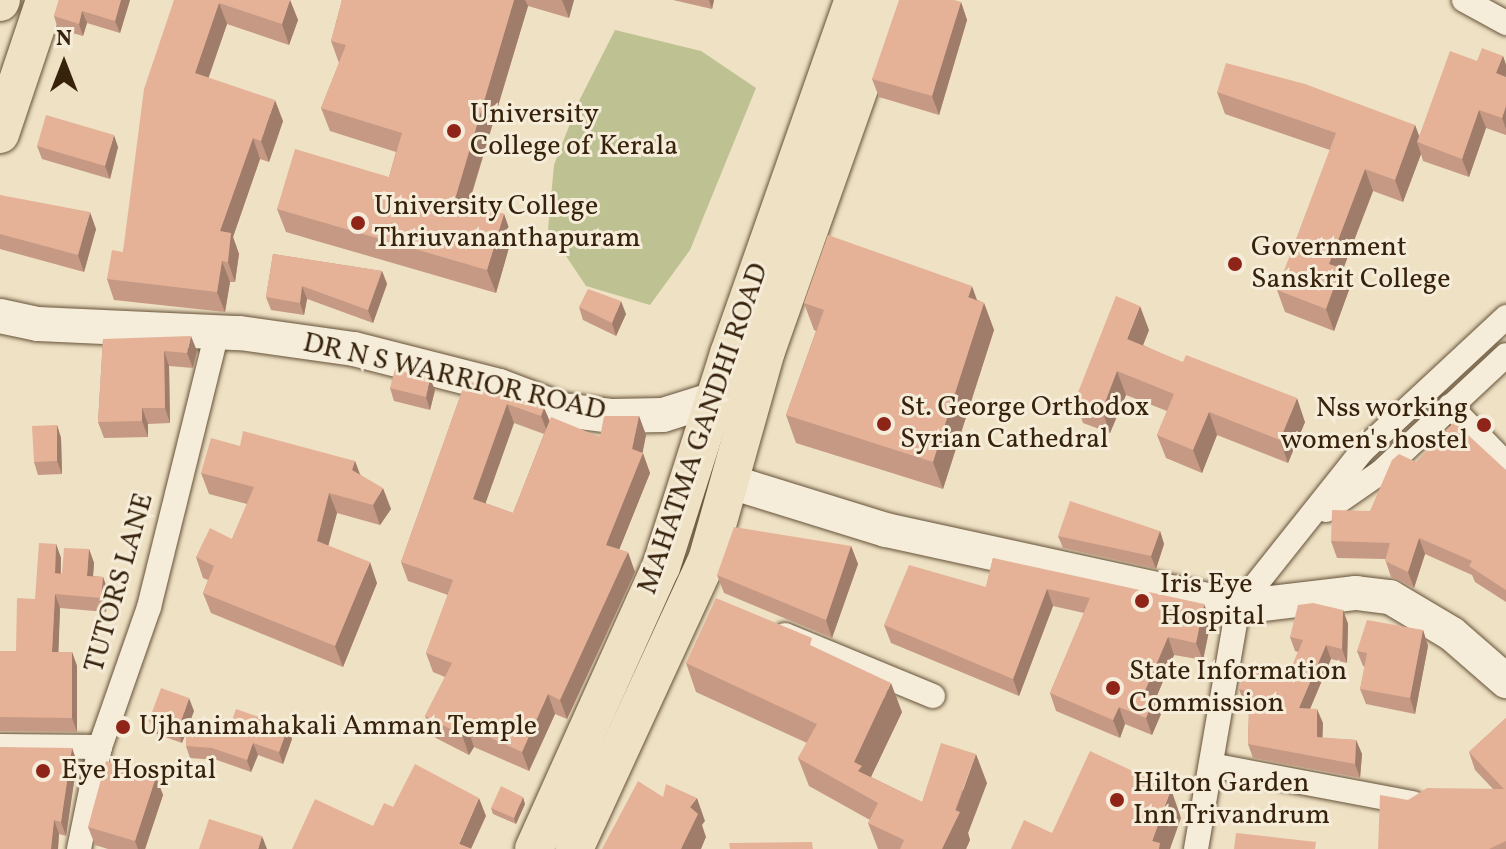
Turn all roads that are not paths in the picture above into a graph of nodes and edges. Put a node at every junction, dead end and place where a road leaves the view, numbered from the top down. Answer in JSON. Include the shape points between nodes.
{"nodes":[{"id":1,"x":45,"y":0,"type":"edge"},
{"id":2,"x":854,"y":0,"type":"edge"},
{"id":3,"x":890,"y":0,"type":"edge"},
{"id":4,"x":1464,"y":0,"type":"edge"},
{"id":5,"x":1506,"y":23,"type":"edge"},
{"id":6,"x":0,"y":134,"type":"edge"},
{"id":7,"x":0,"y":316,"type":"edge"},
{"id":8,"x":1506,"y":317,"type":"edge"},
{"id":9,"x":217,"y":332,"type":"junction"},
{"id":10,"x":1506,"y":355,"type":"edge"},
{"id":11,"x":714,"y":399,"type":"junction"},
{"id":12,"x":1450,"y":406,"type":"junction"},
{"id":13,"x":1506,"y":464,"type":"edge"},
{"id":14,"x":731,"y":482,"type":"junction"},
{"id":15,"x":1309,"y":522,"type":"junction"},
{"id":16,"x":1238,"y":607,"type":"junction"},
{"id":17,"x":756,"y":623,"type":"edge"},
{"id":18,"x":1506,"y":681,"type":"edge"},
{"id":19,"x":933,"y":696,"type":"dead end"},
{"id":20,"x":0,"y":746,"type":"edge"},
{"id":21,"x":100,"y":747,"type":"junction"},
{"id":22,"x":1211,"y":765,"type":"junction"},
{"id":23,"x":1417,"y":804,"type":"edge"},
{"id":24,"x":79,"y":849,"type":"edge"},
{"id":25,"x":534,"y":849,"type":"edge"},
{"id":26,"x":574,"y":849,"type":"edge"},
{"id":27,"x":1196,"y":849,"type":"edge"}],
"edges":[{"from":1,"to":6,"type":"main road"},
{"from":2,"to":11,"type":"main road","name":"MAHATMA GANDHI ROAD"},
{"from":3,"to":14,"type":"main road","name":"MAHATMA GANDHI ROAD","via":[[766,351]]},
{"from":4,"to":5,"type":"street"},
{"from":7,"to":9,"type":"street","name":"DR N S WARRIOR ROAD","via":[[38,324]]},
{"from":8,"to":15,"type":"street","via":[[1362,451]]},
{"from":9,"to":11,"type":"street","name":"DR N S WARRIOR ROAD","via":[[354,349],[499,386],[563,410],[599,415],[663,415]]},
{"from":9,"to":21,"type":"street","name":"TUTORS LANE","via":[[149,607]]},
{"from":10,"to":12,"type":"street"},
{"from":11,"to":25,"type":"main road","name":"MAHATMA GANDHI ROAD","via":[[661,567]]},
{"from":12,"to":13,"type":"street"},
{"from":12,"to":15,"type":"street","via":[[1381,472]]},
{"from":14,"to":16,"type":"street","via":[[886,530]]},
{"from":14,"to":26,"type":"main road","name":"MAHATMA GANDHI ROAD","via":[[701,600]]},
{"from":15,"to":16,"type":"street"},
{"from":16,"to":18,"type":"street","via":[[1356,593],[1390,597],[1452,634]]},
{"from":16,"to":22,"type":"street"},
{"from":17,"to":19,"type":"street"},
{"from":20,"to":21,"type":"street"},
{"from":21,"to":24,"type":"street","name":"TUTORS LANE"},
{"from":22,"to":23,"type":"street"},
{"from":22,"to":27,"type":"street"}]}
